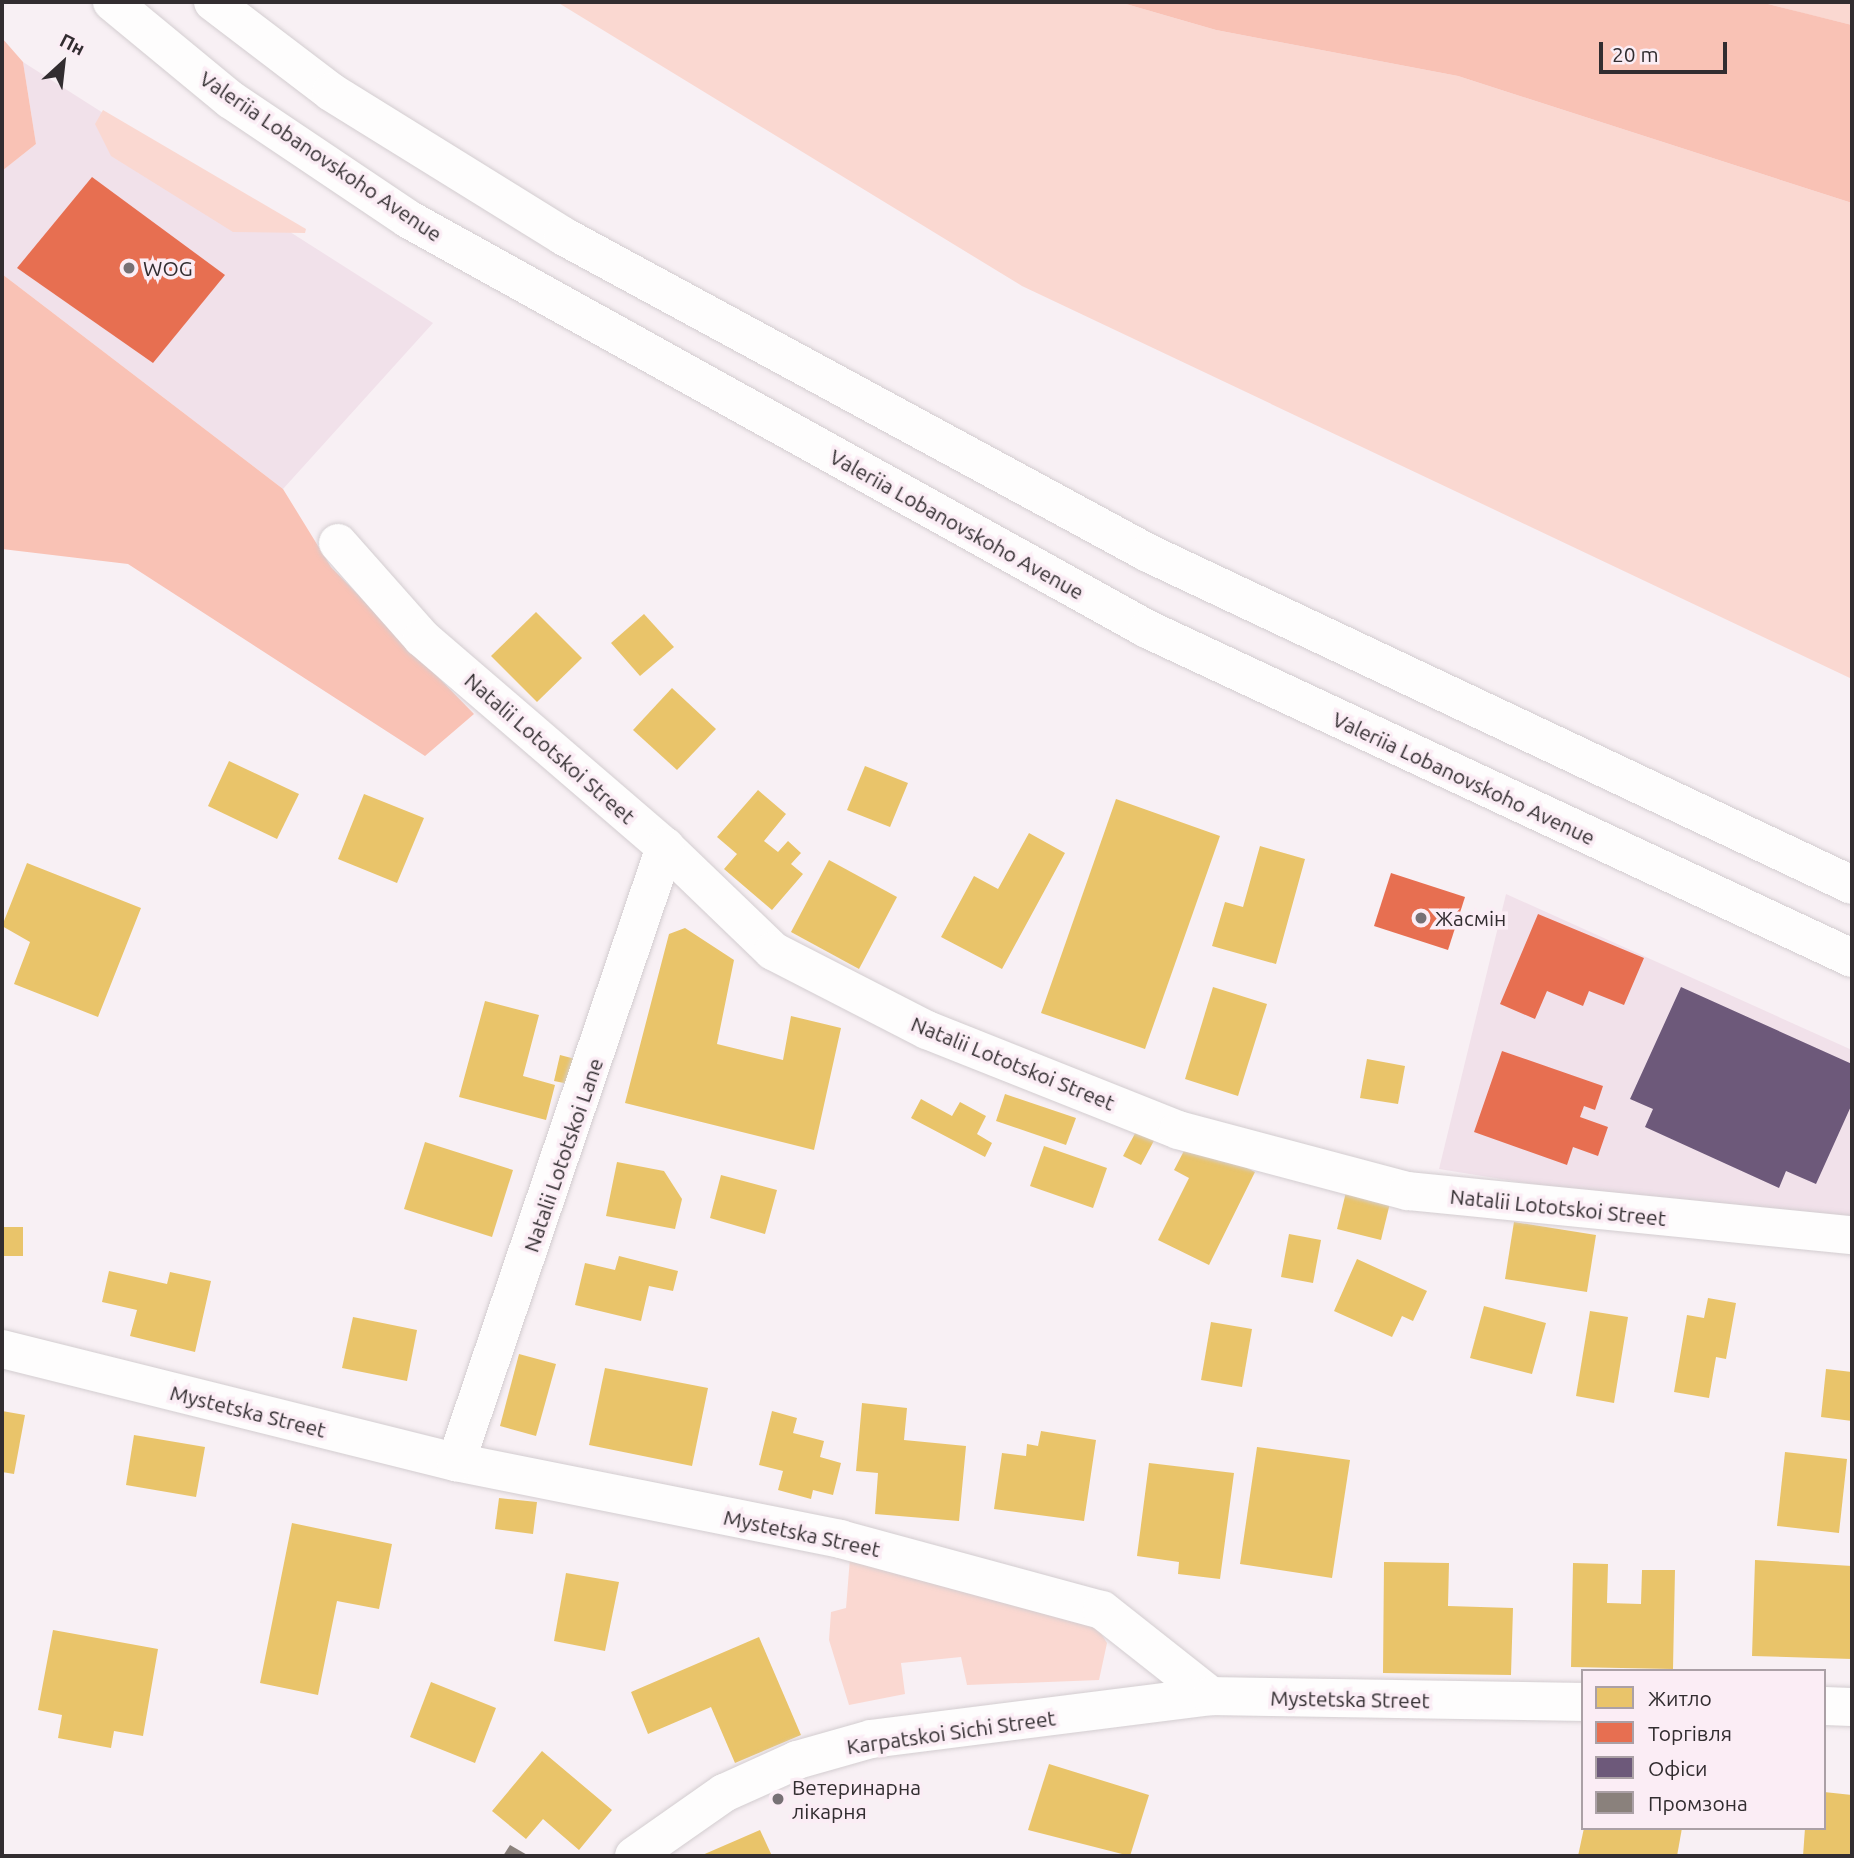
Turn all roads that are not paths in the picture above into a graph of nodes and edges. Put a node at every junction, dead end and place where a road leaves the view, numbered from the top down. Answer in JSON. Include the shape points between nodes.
{"nodes":[{"id":1,"x":112,"y":2,"type":"edge"},
{"id":2,"x":213,"y":2,"type":"edge"},
{"id":3,"x":338,"y":543,"type":"dead end"},
{"id":4,"x":665,"y":847,"type":"junction"},
{"id":5,"x":1852,"y":885,"type":"edge"},
{"id":6,"x":1852,"y":958,"type":"edge"},
{"id":7,"x":1851,"y":1231,"type":"edge"},
{"id":8,"x":2,"y":1349,"type":"edge"},
{"id":9,"x":456,"y":1462,"type":"junction"},
{"id":10,"x":1211,"y":1696,"type":"junction"},
{"id":11,"x":1581,"y":1702,"type":"edge"},
{"id":12,"x":1826,"y":1706,"type":"edge"},
{"id":13,"x":1852,"y":1707,"type":"edge"},
{"id":14,"x":634,"y":1856,"type":"edge"}],
"edges":[{"from":1,"to":6,"type":"street","name":"Valeriia Lobanovskoho Avenue","via":[[231,100],[408,219],[1147,629]]},
{"from":2,"to":5,"type":"street","via":[[331,92],[563,236],[1099,526]]},
{"from":3,"to":4,"type":"street","name":"Natalii Lototskoi Street","via":[[422,638]]},
{"from":4,"to":7,"type":"street","name":"Natalii Lototskoi Street","via":[[773,951],[927,1030],[1178,1130],[1408,1191]]},
{"from":4,"to":9,"type":"street","name":"Natalii Lototskoi Lane"},
{"from":8,"to":9,"type":"street","name":"Mystetska Street"},
{"from":9,"to":10,"type":"street","name":"Mystetska Street","via":[[841,1539],[1102,1611]]},
{"from":10,"to":11,"type":"street","name":"Mystetska Street"},
{"from":10,"to":14,"type":"street","name":"Karpatskoi Sichi Street","via":[[846,1746],[723,1793]]},
{"from":12,"to":13,"type":"street"}]}
